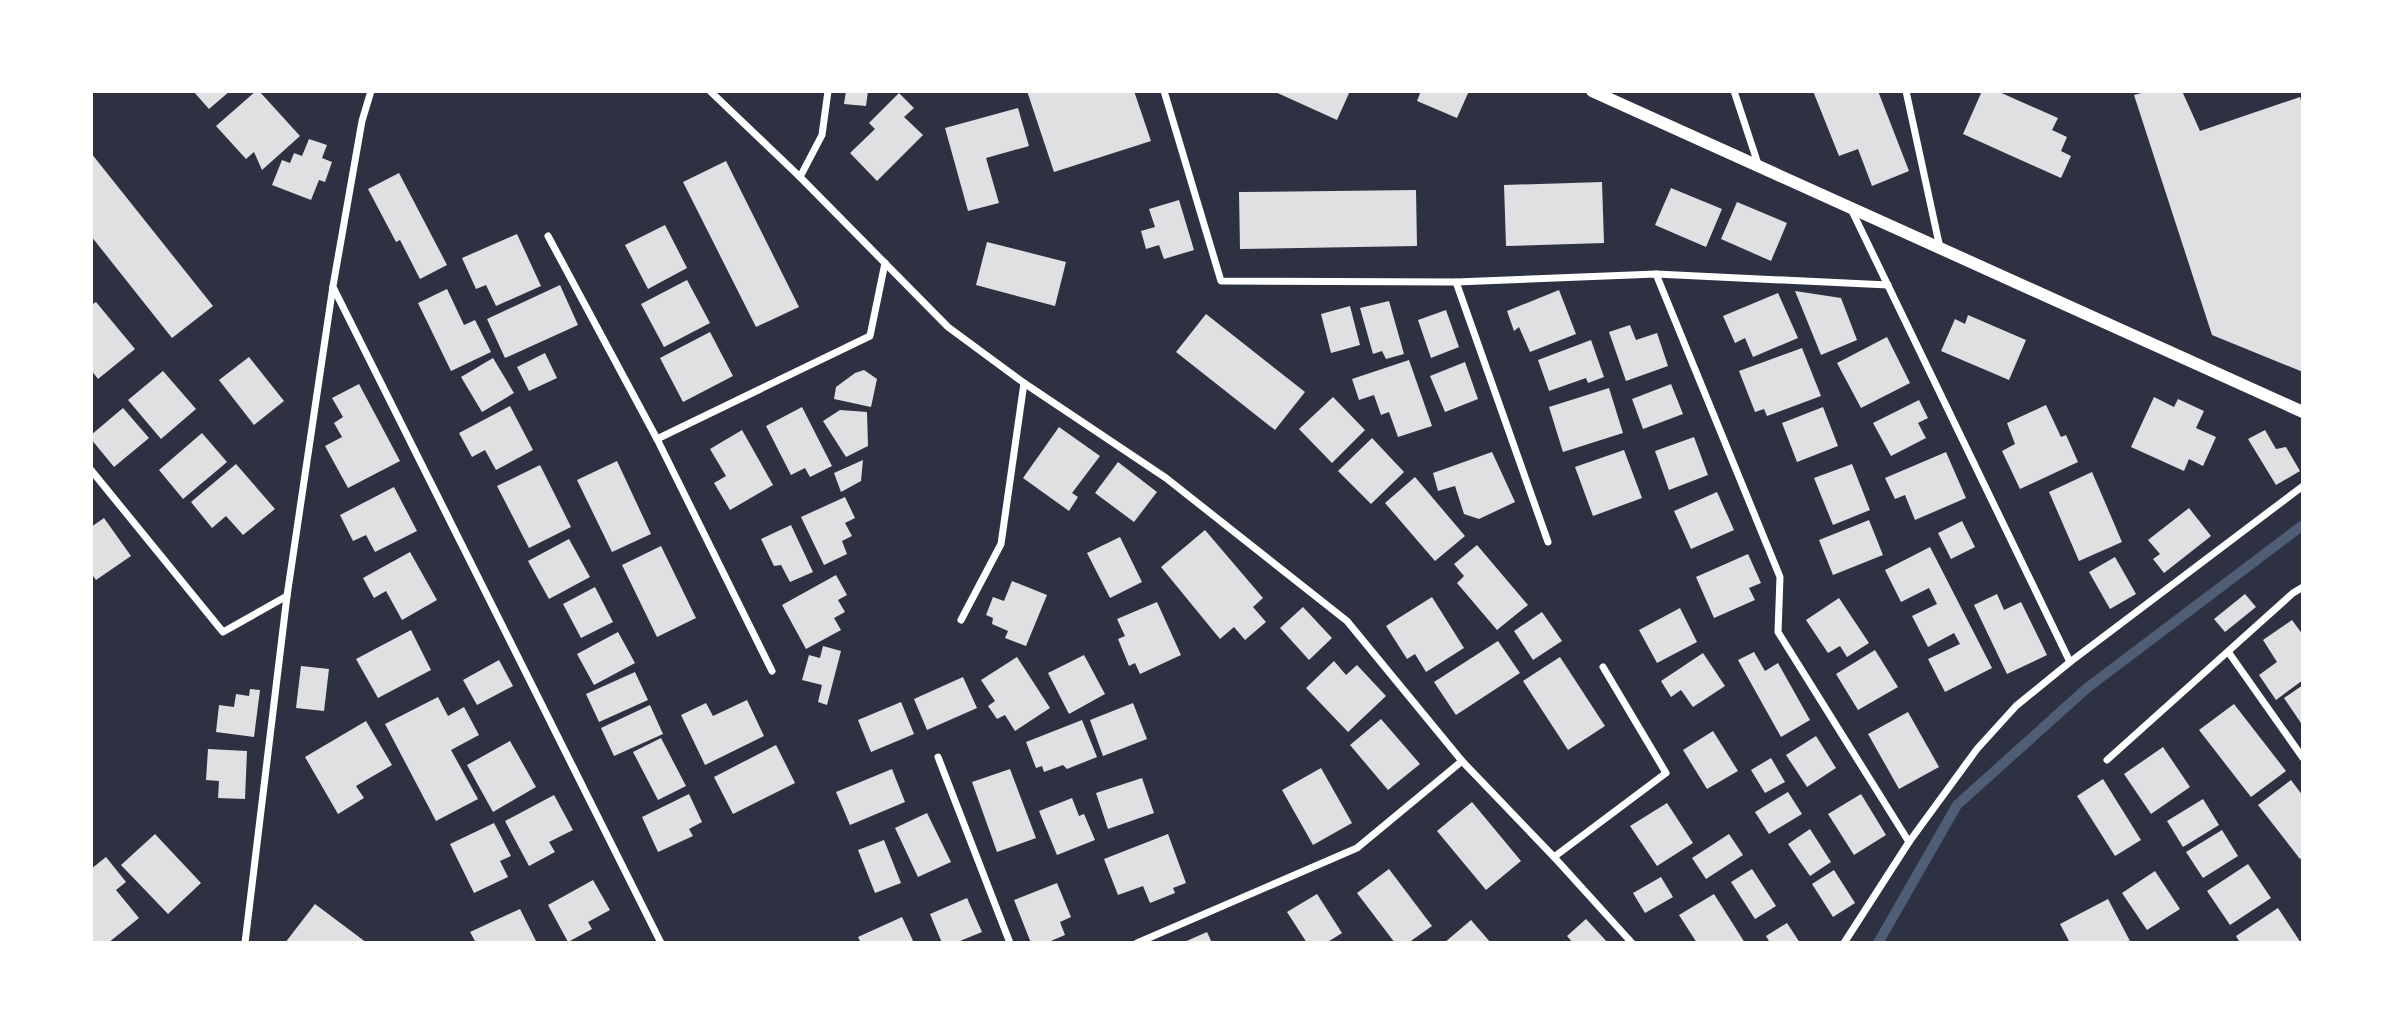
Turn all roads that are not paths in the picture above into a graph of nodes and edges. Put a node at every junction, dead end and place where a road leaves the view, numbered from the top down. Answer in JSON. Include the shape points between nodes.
{"nodes":[{"id":1,"x":371,"y":91,"type":"edge"},
{"id":2,"x":710,"y":91,"type":"edge"},
{"id":3,"x":828,"y":91,"type":"edge"},
{"id":4,"x":1164,"y":91,"type":"edge"},
{"id":5,"x":1592,"y":91,"type":"edge"},
{"id":6,"x":1734,"y":91,"type":"edge"},
{"id":7,"x":1906,"y":91,"type":"edge"},
{"id":8,"x":1758,"y":164,"type":"junction"},
{"id":9,"x":800,"y":177,"type":"junction"},
{"id":10,"x":1851,"y":208,"type":"junction"},
{"id":11,"x":548,"y":236,"type":"dead end"},
{"id":12,"x":1940,"y":249,"type":"junction"},
{"id":13,"x":885,"y":263,"type":"junction"},
{"id":14,"x":1656,"y":274,"type":"junction"},
{"id":15,"x":1457,"y":282,"type":"junction"},
{"id":16,"x":1888,"y":285,"type":"junction"},
{"id":17,"x":333,"y":286,"type":"junction"},
{"id":18,"x":1024,"y":383,"type":"junction"},
{"id":19,"x":2303,"y":412,"type":"edge"},
{"id":20,"x":657,"y":439,"type":"junction"},
{"id":21,"x":91,"y":470,"type":"edge"},
{"id":22,"x":2303,"y":486,"type":"edge"},
{"id":23,"x":1548,"y":542,"type":"dead end"},
{"id":24,"x":2303,"y":587,"type":"edge"},
{"id":25,"x":287,"y":596,"type":"junction"},
{"id":26,"x":961,"y":620,"type":"dead end"},
{"id":27,"x":2229,"y":653,"type":"junction"},
{"id":28,"x":2070,"y":662,"type":"junction"},
{"id":29,"x":1603,"y":667,"type":"dead end"},
{"id":30,"x":772,"y":671,"type":"dead end"},
{"id":31,"x":938,"y":757,"type":"dead end"},
{"id":32,"x":2303,"y":758,"type":"edge"},
{"id":33,"x":2107,"y":760,"type":"dead end"},
{"id":34,"x":1461,"y":761,"type":"junction"},
{"id":35,"x":1909,"y":842,"type":"junction"},
{"id":36,"x":1554,"y":857,"type":"junction"},
{"id":37,"x":245,"y":943,"type":"edge"},
{"id":38,"x":661,"y":943,"type":"edge"},
{"id":39,"x":1010,"y":943,"type":"edge"},
{"id":40,"x":1137,"y":943,"type":"edge"},
{"id":41,"x":1632,"y":943,"type":"edge"},
{"id":42,"x":1844,"y":943,"type":"edge"}],
"edges":[{"from":1,"to":17,"type":"street"},
{"from":2,"to":9,"type":"street"},
{"from":3,"to":9,"type":"street","via":[[822,135]]},
{"from":4,"to":15,"type":"street","via":[[1221,281]]},
{"from":5,"to":8,"type":"street"},
{"from":6,"to":8,"type":"street"},
{"from":7,"to":12,"type":"street"},
{"from":8,"to":10,"type":"street"},
{"from":9,"to":13,"type":"street"},
{"from":10,"to":12,"type":"street"},
{"from":10,"to":16,"type":"street"},
{"from":11,"to":20,"type":"street"},
{"from":12,"to":19,"type":"street"},
{"from":13,"to":18,"type":"street","via":[[948,327]]},
{"from":13,"to":20,"type":"street","via":[[870,336]]},
{"from":14,"to":15,"type":"street"},
{"from":14,"to":16,"type":"street"},
{"from":14,"to":35,"type":"street","via":[[1780,577],[1779,632]]},
{"from":15,"to":23,"type":"street"},
{"from":16,"to":28,"type":"street"},
{"from":17,"to":25,"type":"street"},
{"from":17,"to":38,"type":"street"},
{"from":18,"to":26,"type":"street","via":[[1001,544]]},
{"from":18,"to":34,"type":"street","via":[[1166,478],[1347,621]]},
{"from":20,"to":30,"type":"street"},
{"from":21,"to":25,"type":"street","via":[[223,632]]},
{"from":22,"to":28,"type":"street"},
{"from":24,"to":27,"type":"street"},
{"from":25,"to":37,"type":"street"},
{"from":27,"to":32,"type":"street"},
{"from":27,"to":33,"type":"street"},
{"from":28,"to":35,"type":"street","via":[[2016,706],[1977,749]]},
{"from":29,"to":36,"type":"street","via":[[1666,773]]},
{"from":31,"to":39,"type":"street"},
{"from":34,"to":36,"type":"street"},
{"from":34,"to":40,"type":"street","via":[[1357,848]]},
{"from":35,"to":42,"type":"street"},
{"from":36,"to":41,"type":"street"}]}
